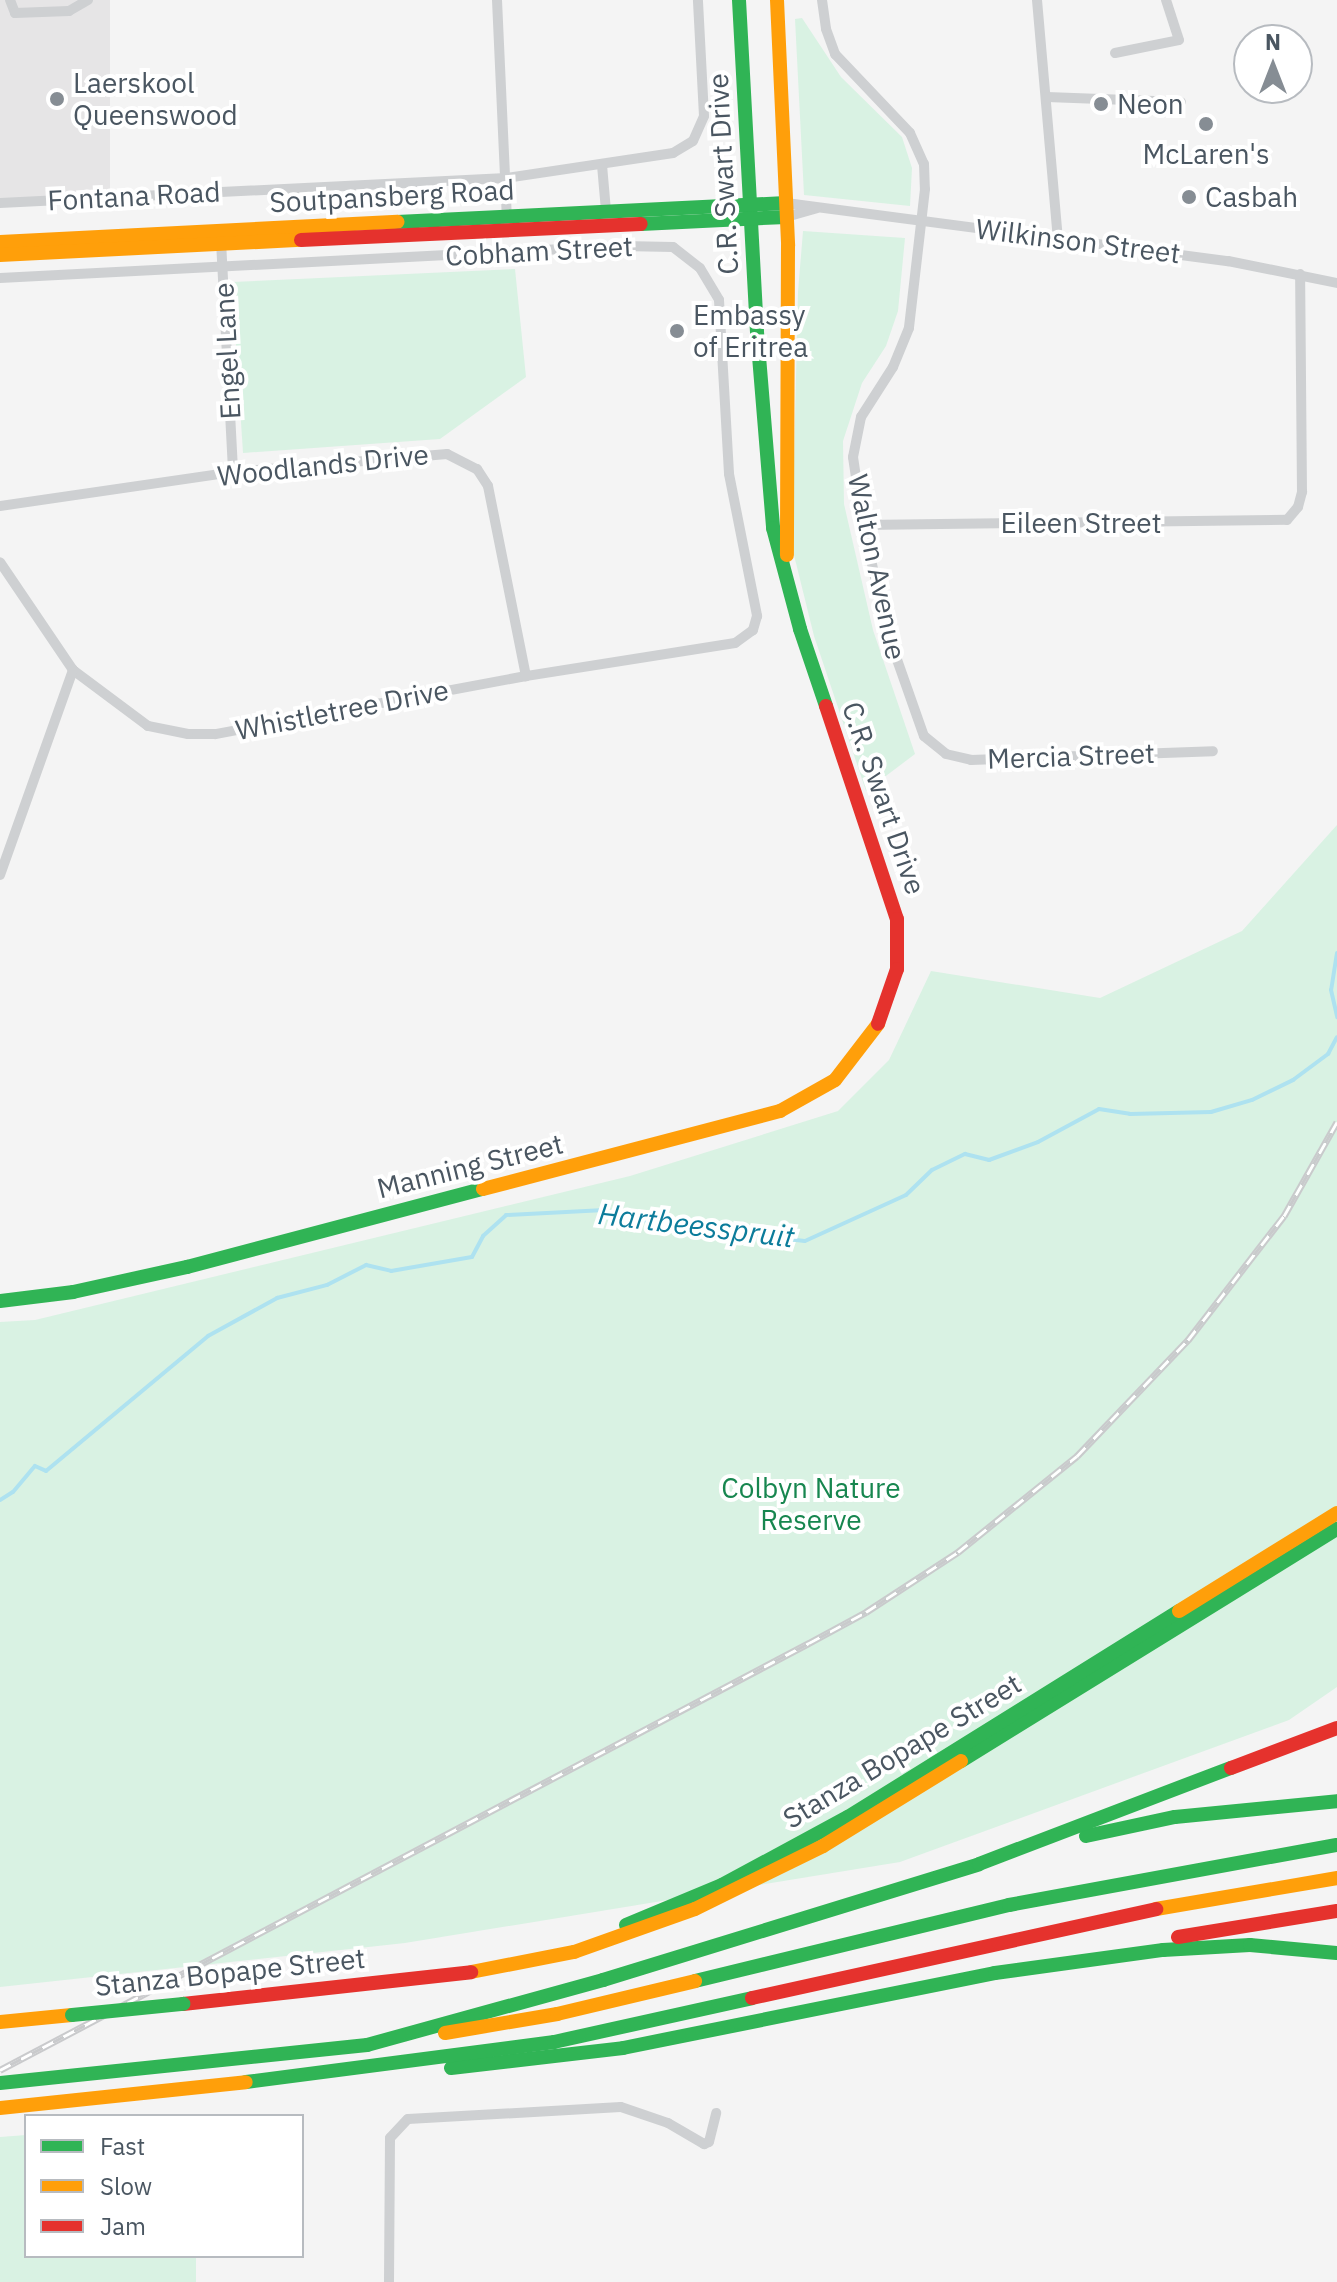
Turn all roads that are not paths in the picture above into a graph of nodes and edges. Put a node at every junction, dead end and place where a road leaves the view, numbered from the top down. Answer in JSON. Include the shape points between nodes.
{"nodes":[{"id":1,"x":10,"y":0,"type":"edge"},
{"id":2,"x":88,"y":0,"type":"edge"},
{"id":3,"x":497,"y":0,"type":"edge"},
{"id":4,"x":698,"y":0,"type":"edge"},
{"id":5,"x":739,"y":0,"type":"edge"},
{"id":6,"x":777,"y":0,"type":"edge"},
{"id":7,"x":822,"y":0,"type":"edge"},
{"id":8,"x":1037,"y":0,"type":"edge"},
{"id":9,"x":1166,"y":0,"type":"edge"},
{"id":10,"x":1115,"y":53,"type":"dead end"},
{"id":11,"x":1047,"y":97,"type":"junction"},
{"id":12,"x":1181,"y":102,"type":"dead end"},
{"id":13,"x":602,"y":165,"type":"junction"},
{"id":14,"x":506,"y":178,"type":"junction"},
{"id":15,"x":0,"y":203,"type":"edge"},
{"id":16,"x":786,"y":210,"type":"junction"},
{"id":17,"x":606,"y":211,"type":"junction"},
{"id":18,"x":752,"y":211,"type":"junction"},
{"id":19,"x":919,"y":221,"type":"junction"},
{"id":20,"x":508,"y":222,"type":"junction"},
{"id":21,"x":221,"y":237,"type":"junction"},
{"id":22,"x":1058,"y":239,"type":"junction"},
{"id":23,"x":0,"y":242,"type":"edge"},
{"id":24,"x":0,"y":255,"type":"edge"},
{"id":25,"x":223,"y":267,"type":"junction"},
{"id":26,"x":1300,"y":274,"type":"junction"},
{"id":27,"x":0,"y":278,"type":"edge"},
{"id":28,"x":1337,"y":283,"type":"edge"},
{"id":29,"x":233,"y":472,"type":"junction"},
{"id":30,"x":0,"y":506,"type":"edge"},
{"id":31,"x":863,"y":525,"type":"junction"},
{"id":32,"x":0,"y":562,"type":"edge"},
{"id":33,"x":788,"y":583,"type":"junction"},
{"id":34,"x":753,"y":630,"type":"joint"},
{"id":35,"x":73,"y":670,"type":"junction"},
{"id":36,"x":526,"y":676,"type":"junction"},
{"id":37,"x":931,"y":745,"type":"joint"},
{"id":38,"x":1213,"y":751,"type":"dead end"},
{"id":39,"x":0,"y":875,"type":"edge"},
{"id":40,"x":893,"y":985,"type":"joint"},
{"id":41,"x":0,"y":1301,"type":"edge"},
{"id":42,"x":1337,"y":1513,"type":"edge"},
{"id":43,"x":1337,"y":1529,"type":"edge"},
{"id":44,"x":1337,"y":1728,"type":"edge"},
{"id":45,"x":1337,"y":1801,"type":"edge"},
{"id":46,"x":1337,"y":1845,"type":"edge"},
{"id":47,"x":979,"y":1864,"type":"junction"},
{"id":48,"x":1337,"y":1878,"type":"edge"},
{"id":49,"x":1337,"y":1911,"type":"edge"},
{"id":50,"x":1337,"y":1953,"type":"edge"},
{"id":51,"x":995,"y":1973,"type":"junction"},
{"id":52,"x":465,"y":1974,"type":"junction"},
{"id":53,"x":0,"y":2022,"type":"edge"},
{"id":54,"x":367,"y":2045,"type":"junction"},
{"id":55,"x":246,"y":2082,"type":"junction"},
{"id":56,"x":0,"y":2083,"type":"edge"},
{"id":57,"x":0,"y":2108,"type":"edge"},
{"id":58,"x":716,"y":2113,"type":"dead end"},
{"id":59,"x":389,"y":2282,"type":"edge"}],
"edges":[{"from":1,"to":2,"type":"street","via":[[17,13],[69,11]]},
{"from":3,"to":14,"type":"street"},
{"from":4,"to":13,"type":"street","name":"Fontana Road","via":[[702,128],[673,153]]},
{"from":5,"to":18,"type":"main road","name":"C.R. Swart Drive"},
{"from":6,"to":16,"type":"main road","name":"C.R. Swart Drive"},
{"from":7,"to":19,"type":"street","name":"Walton Avenue","via":[[835,54],[907,129],[920,151],[925,182]]},
{"from":8,"to":11,"type":"street"},
{"from":9,"to":10,"type":"street","via":[[1179,40]]},
{"from":11,"to":12,"type":"street"},
{"from":11,"to":22,"type":"street"},
{"from":13,"to":14,"type":"street","name":"Fontana Road"},
{"from":13,"to":17,"type":"street"},
{"from":14,"to":15,"type":"street","name":"Fontana Road"},
{"from":14,"to":20,"type":"street"},
{"from":16,"to":18,"type":"main road","name":"Soutpansberg Road"},
{"from":16,"to":19,"type":"street","name":"Wilkinson Street","via":[[803,202]]},
{"from":16,"to":33,"type":"main road","name":"C.R. Swart Drive"},
{"from":17,"to":18,"type":"main road","name":"Soutpansberg Road"},
{"from":17,"to":20,"type":"main road","name":"Soutpansberg Road"},
{"from":18,"to":20,"type":"main road","name":"Soutpansberg Road"},
{"from":18,"to":33,"type":"main road","name":"C.R. Swart Drive","via":[[773,528]]},
{"from":19,"to":22,"type":"street","name":"Wilkinson Street"},
{"from":19,"to":31,"type":"street","name":"Walton Avenue","via":[[909,328],[856,434],[853,457]]},
{"from":20,"to":21,"type":"main road","name":"Soutpansberg Road"},
{"from":21,"to":23,"type":"main road","name":"Soutpansberg Road"},
{"from":21,"to":24,"type":"main road","name":"Soutpansberg Road"},
{"from":21,"to":25,"type":"street","name":"Engel Lane"},
{"from":22,"to":26,"type":"street","name":"Wilkinson Street"},
{"from":25,"to":27,"type":"street","name":"Cobham Street"},
{"from":25,"to":29,"type":"street","name":"Engel Lane"},
{"from":25,"to":34,"type":"street","name":"Cobham Street","via":[[622,246],[662,245],[682,251],[704,273],[719,300],[729,474],[755,601]]},
{"from":26,"to":28,"type":"street","name":"Wilkinson Street"},
{"from":26,"to":31,"type":"street","name":"Eileen Street","via":[[1302,492],[1295,512],[1281,522]]},
{"from":29,"to":30,"type":"street","name":"Woodlands Drive"},
{"from":29,"to":36,"type":"street","name":"Woodlands Drive","via":[[434,452],[470,464],[482,475],[492,498]]},
{"from":31,"to":37,"type":"street","name":"Walton Avenue","via":[[892,648],[914,715]]},
{"from":32,"to":35,"type":"street","name":"Whistletree Drive"},
{"from":33,"to":40,"type":"main road","name":"C.R. Swart Drive","via":[[889,889],[899,945]]},
{"from":34,"to":36,"type":"street","name":"Whistletree Drive","via":[[735,643]]},
{"from":35,"to":36,"type":"street","name":"Whistletree Drive","via":[[148,726],[188,734],[215,734]]},
{"from":35,"to":39,"type":"street"},
{"from":37,"to":38,"type":"street","name":"Mercia Street","via":[[971,760]]},
{"from":40,"to":41,"type":"main road","name":"Manning Street","via":[[862,1052],[835,1080],[780,1111],[187,1267],[73,1292]]},
{"from":42,"to":52,"type":"main road","name":"Stanza Bopape Street","via":[[874,1801],[757,1867],[618,1929]]},
{"from":43,"to":52,"type":"main road","name":"Stanza Bopape Street","via":[[1000,1740],[775,1872],[614,1939],[531,1963]]},
{"from":44,"to":47,"type":"main road"},
{"from":45,"to":47,"type":"main road","via":[[1175,1817]]},
{"from":46,"to":54,"type":"main road","via":[[1009,1905],[557,2014]]},
{"from":47,"to":54,"type":"main road","via":[[546,1997]]},
{"from":48,"to":55,"type":"main road","via":[[1138,1913],[569,2039]]},
{"from":49,"to":51,"type":"main road"},
{"from":50,"to":51,"type":"main road","via":[[1205,1945]]},
{"from":51,"to":55,"type":"main road","via":[[623,2048],[435,2069]]},
{"from":52,"to":53,"type":"main road","name":"Stanza Bopape Street","bridge":true},
{"from":54,"to":56,"type":"main road"},
{"from":55,"to":57,"type":"main road"},
{"from":58,"to":59,"type":"street","via":[[704,2144],[668,2123],[621,2107],[408,2119],[390,2138]]}]}
